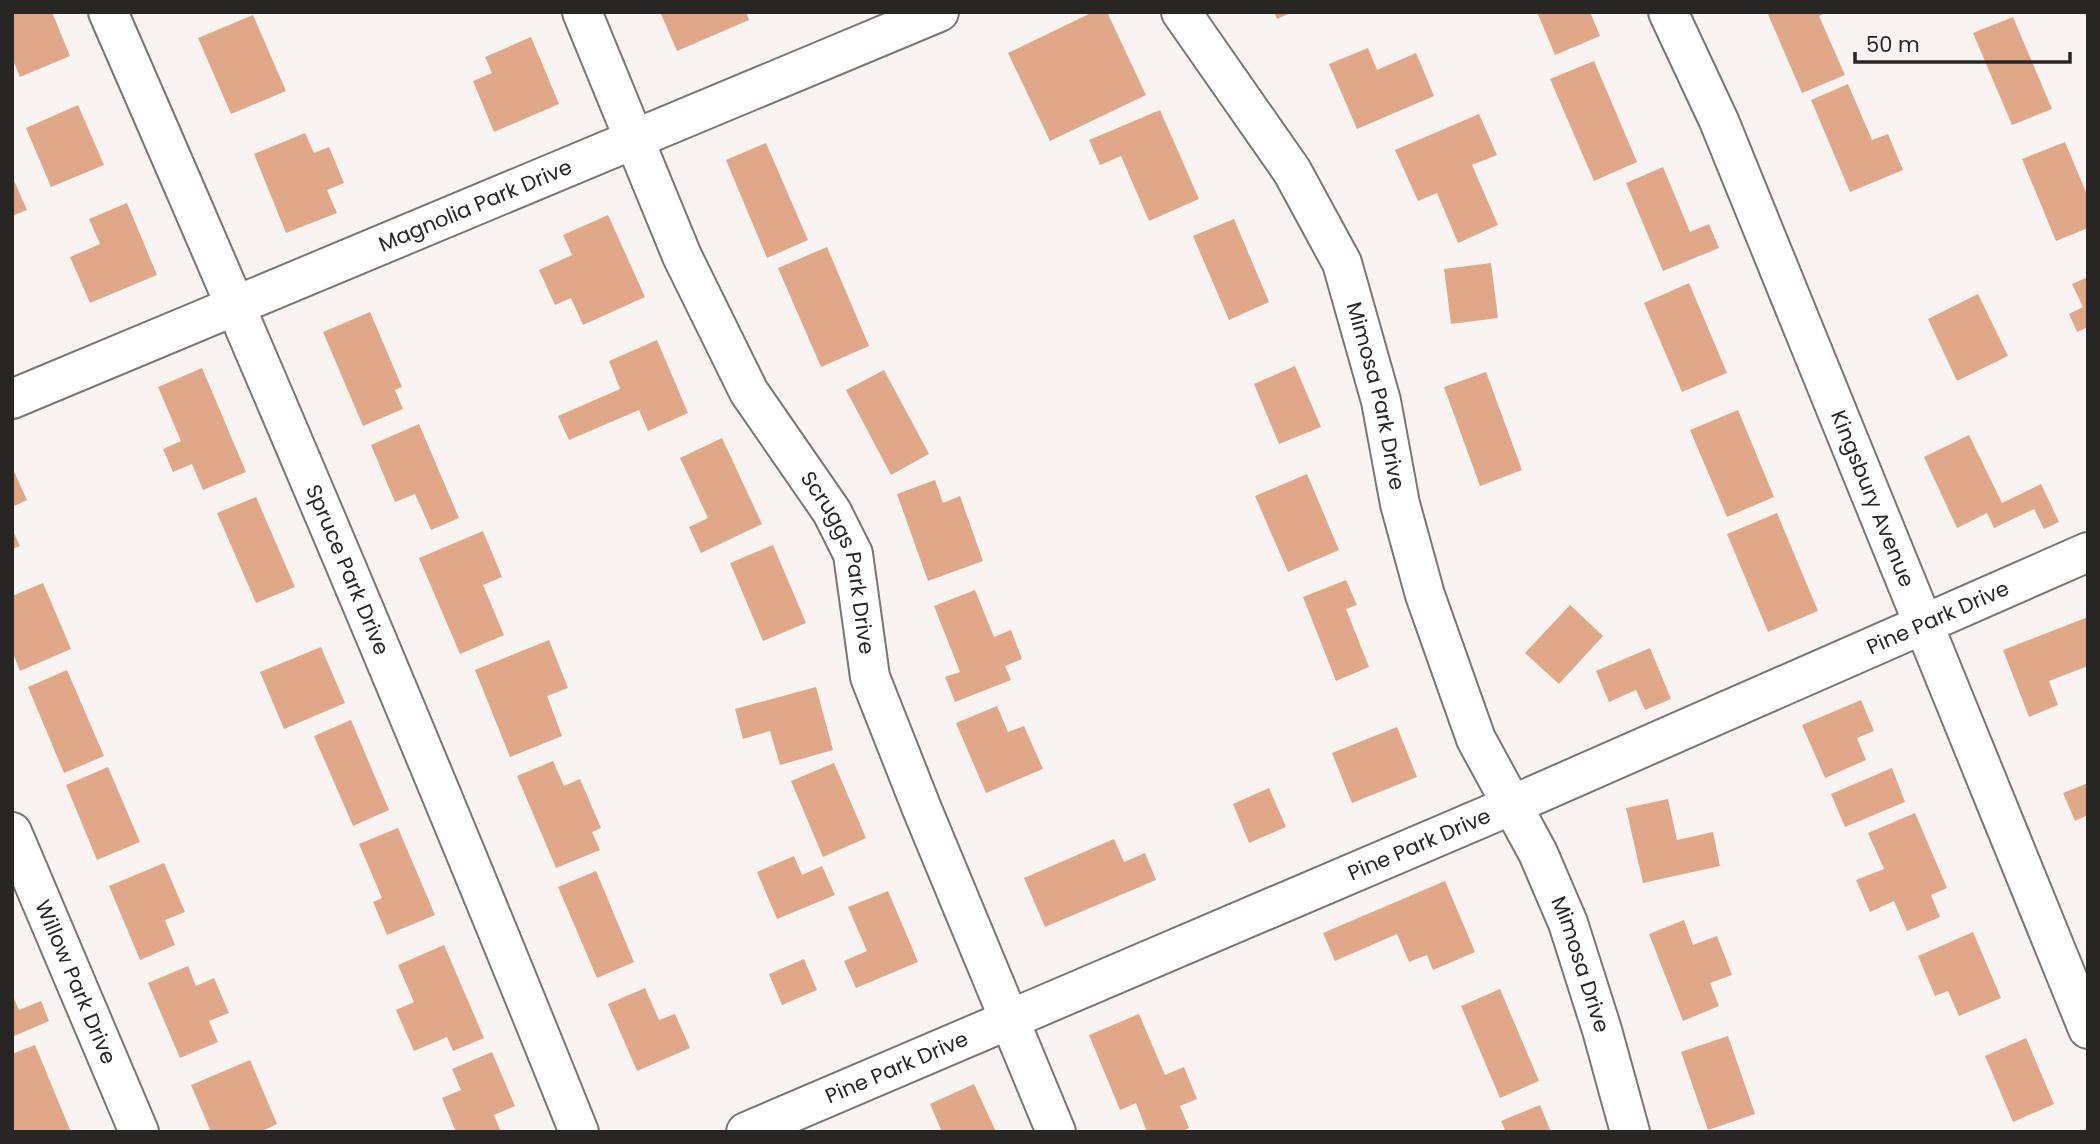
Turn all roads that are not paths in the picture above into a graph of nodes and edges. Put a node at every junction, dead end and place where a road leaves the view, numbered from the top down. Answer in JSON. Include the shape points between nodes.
{"nodes":[{"id":1,"x":108,"y":12,"type":"edge"},
{"id":2,"x":582,"y":12,"type":"edge"},
{"id":3,"x":939,"y":12,"type":"edge"},
{"id":4,"x":1181,"y":12,"type":"edge"},
{"id":5,"x":1668,"y":12,"type":"edge"},
{"id":6,"x":635,"y":139,"type":"junction"},
{"id":7,"x":236,"y":305,"type":"junction"},
{"id":8,"x":12,"y":399,"type":"edge"},
{"id":9,"x":2088,"y":552,"type":"edge"},
{"id":10,"x":1924,"y":624,"type":"junction"},
{"id":11,"x":1512,"y":805,"type":"junction"},
{"id":12,"x":12,"y":832,"type":"edge"},
{"id":13,"x":1010,"y":1021,"type":"junction"},
{"id":14,"x":2088,"y":1029,"type":"edge"},
{"id":15,"x":139,"y":1132,"type":"edge"},
{"id":16,"x":579,"y":1132,"type":"edge"},
{"id":17,"x":746,"y":1132,"type":"edge"},
{"id":18,"x":1056,"y":1132,"type":"edge"},
{"id":19,"x":1630,"y":1132,"type":"edge"}],
"edges":[{"from":1,"to":7,"type":"street","name":"Spruce Park Drive"},
{"from":2,"to":6,"type":"street","name":"Scruggs Park Drive"},
{"from":3,"to":6,"type":"street","name":"Magnolia Park Drive"},
{"from":4,"to":11,"type":"street","name":"Mimosa Park Drive","via":[[1292,171],[1342,263],[1381,401],[1400,504],[1425,595],[1476,739]]},
{"from":5,"to":10,"type":"street","name":"Kingsbury Avenue","via":[[1719,121]]},
{"from":6,"to":7,"type":"street","name":"Magnolia Park Drive"},
{"from":6,"to":13,"type":"street","name":"Scruggs Park Drive","via":[[682,256],[750,392],[832,512],[853,554],[870,677]]},
{"from":7,"to":8,"type":"street","name":"Magnolia Park Drive"},
{"from":7,"to":16,"type":"street","name":"Spruce Park Drive"},
{"from":9,"to":10,"type":"street","name":"Pine Park Drive"},
{"from":10,"to":11,"type":"street","name":"Pine Park Drive"},
{"from":10,"to":14,"type":"street","name":"Kingsbury Avenue"},
{"from":11,"to":13,"type":"street","name":"Pine Park Drive"},
{"from":11,"to":19,"type":"street","name":"Mimosa Drive","via":[[1568,923]]},
{"from":12,"to":15,"type":"street","name":"Willow Park Drive"},
{"from":13,"to":17,"type":"street","name":"Pine Park Drive"},
{"from":13,"to":18,"type":"street","name":"Scruggs Park Drive"}]}
